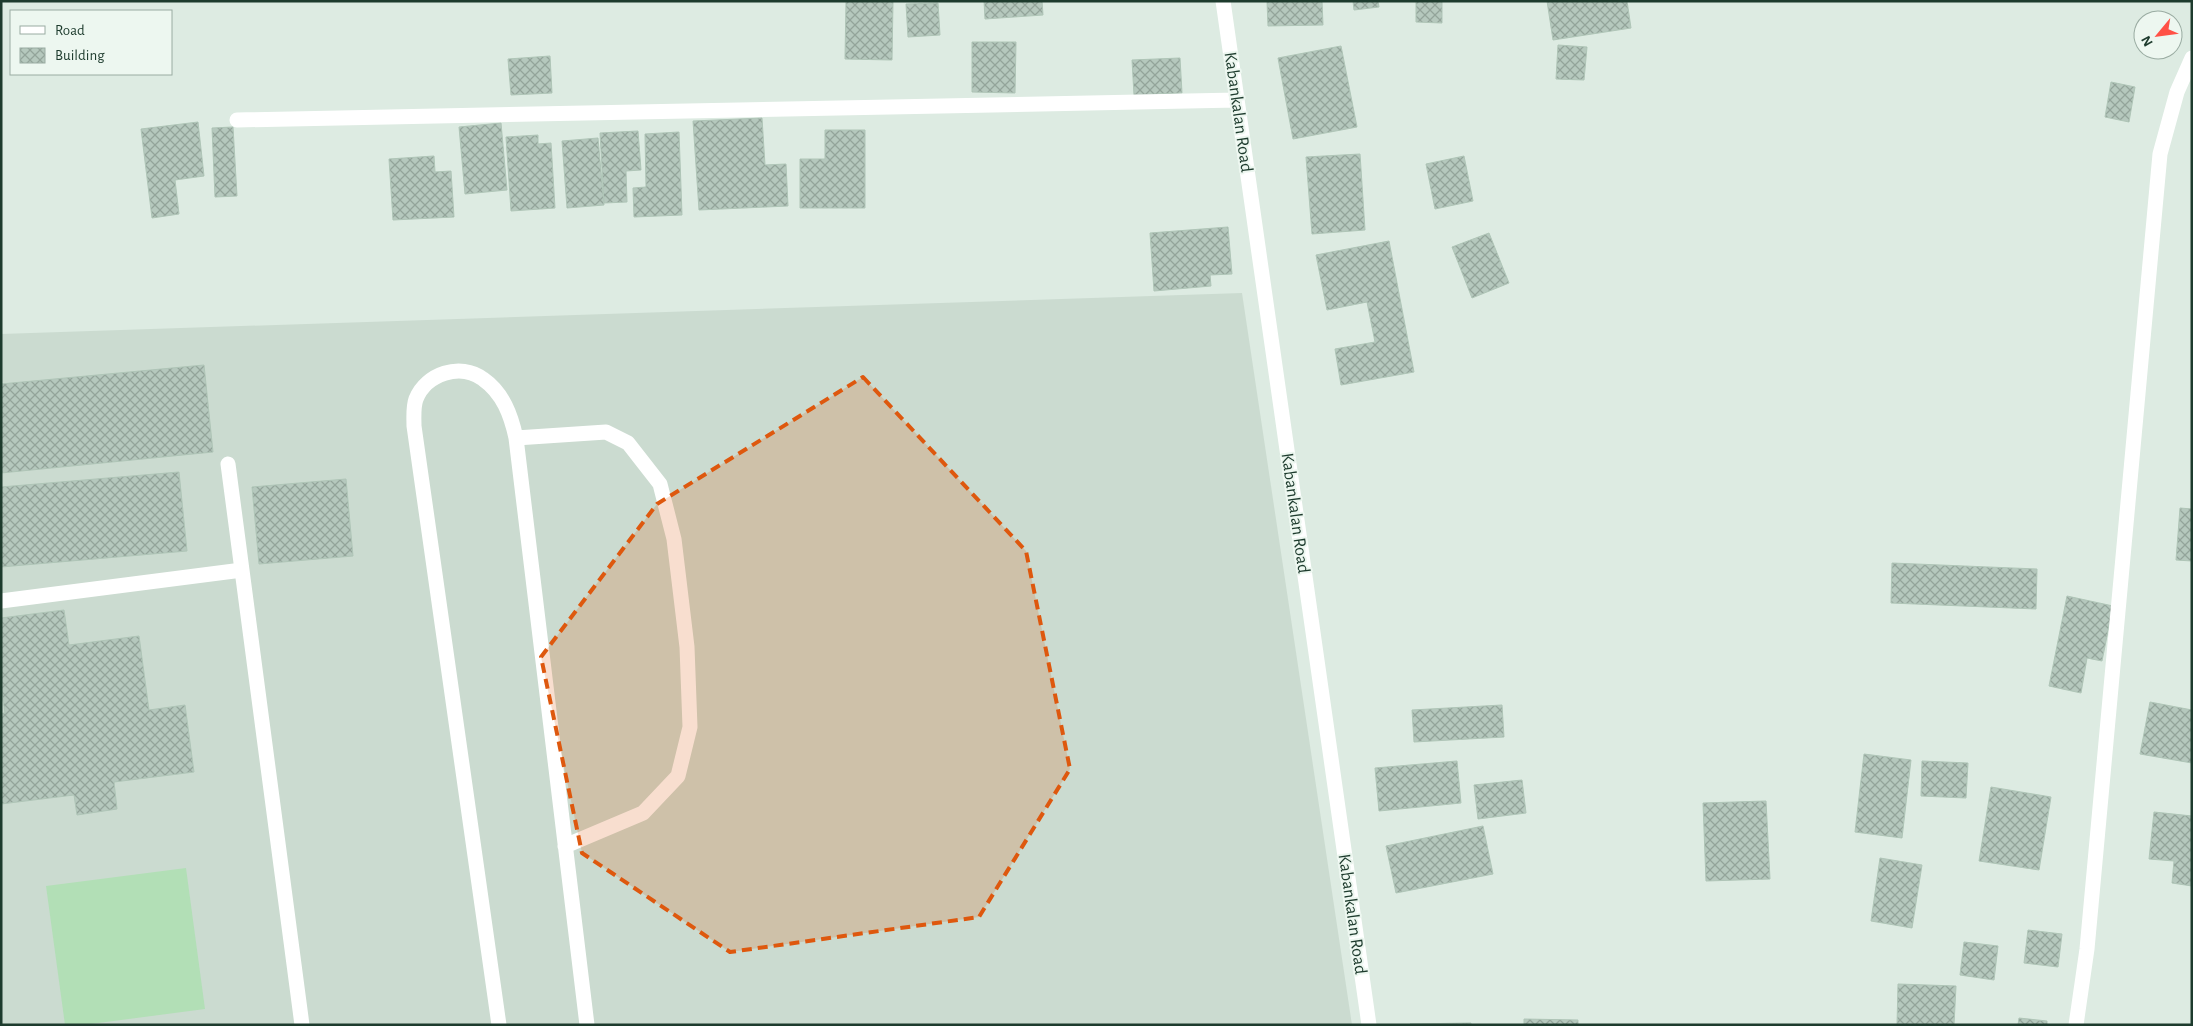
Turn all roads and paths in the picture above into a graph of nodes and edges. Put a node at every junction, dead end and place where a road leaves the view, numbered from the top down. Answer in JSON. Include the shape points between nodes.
{"nodes":[{"id":1,"x":1224,"y":1,"type":"edge"},
{"id":2,"x":2192,"y":58,"type":"edge"},
{"id":3,"x":1238,"y":100,"type":"junction"},
{"id":4,"x":237,"y":120,"type":"dead end"},
{"id":5,"x":516,"y":438,"type":"junction"},
{"id":6,"x":228,"y":464,"type":"dead end"},
{"id":7,"x":242,"y":570,"type":"junction"},
{"id":8,"x":1,"y":601,"type":"edge"},
{"id":9,"x":565,"y":846,"type":"junction"},
{"id":10,"x":302,"y":1025,"type":"edge"},
{"id":11,"x":499,"y":1025,"type":"edge"},
{"id":12,"x":587,"y":1025,"type":"edge"},
{"id":13,"x":1369,"y":1025,"type":"edge"},
{"id":14,"x":2076,"y":1025,"type":"edge"}],
"edges":[{"from":1,"to":3,"type":"street","name":"Kabankalan Road"},
{"from":2,"to":14,"type":"street","via":[[2177,92],[2160,154],[2087,949]]},
{"from":3,"to":4,"type":"street"},
{"from":3,"to":13,"type":"street","name":"Kabankalan Road"},
{"from":5,"to":9,"type":"street"},
{"from":5,"to":9,"type":"street","via":[[606,432],[628,443],[660,484],[674,539],[687,647],[690,727],[678,776],[643,813]]},
{"from":5,"to":11,"type":"street","via":[[511,416],[501,397],[482,378],[459,369],[439,374],[424,385],[415,401],[414,426]]},
{"from":6,"to":7,"type":"street"},
{"from":7,"to":8,"type":"street"},
{"from":7,"to":10,"type":"street"},
{"from":9,"to":12,"type":"street"}]}
